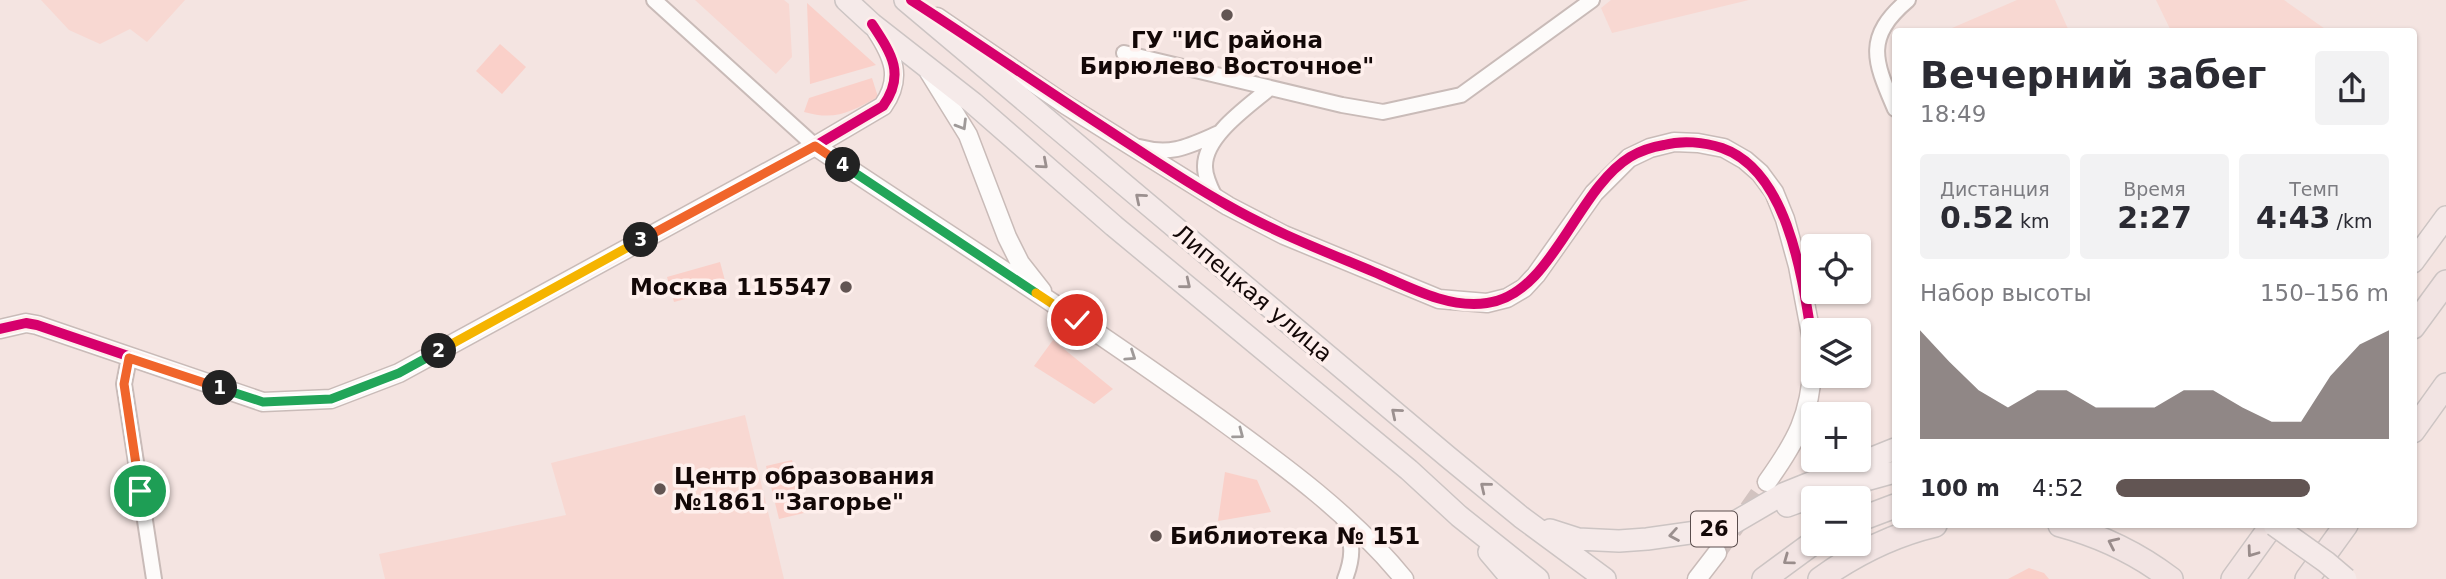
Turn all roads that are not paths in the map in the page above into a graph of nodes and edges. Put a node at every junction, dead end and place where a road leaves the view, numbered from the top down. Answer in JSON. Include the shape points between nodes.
{"nodes":[{"id":1,"x":654,"y":0,"type":"edge"},
{"id":2,"x":846,"y":0,"type":"edge"},
{"id":3,"x":905,"y":0,"type":"edge"},
{"id":4,"x":911,"y":0,"type":"edge"},
{"id":5,"x":1592,"y":0,"type":"edge"},
{"id":6,"x":1908,"y":0,"type":"edge"},
{"id":7,"x":872,"y":24,"type":"junction"},
{"id":8,"x":1124,"y":54,"type":"dead end"},
{"id":9,"x":926,"y":66,"type":"junction"},
{"id":10,"x":1270,"y":88,"type":"junction"},
{"id":11,"x":1892,"y":102,"type":"edge"},
{"id":12,"x":1220,"y":132,"type":"junction"},
{"id":13,"x":1130,"y":145,"type":"junction"},
{"id":14,"x":815,"y":146,"type":"junction"},
{"id":15,"x":1216,"y":199,"type":"junction"},
{"id":16,"x":2446,"y":217,"type":"edge"},
{"id":17,"x":2417,"y":257,"type":"edge"},
{"id":18,"x":2446,"y":282,"type":"edge"},
{"id":19,"x":1808,"y":318,"type":"edge"},
{"id":20,"x":1077,"y":320,"type":"junction"},
{"id":21,"x":2417,"y":322,"type":"edge"},
{"id":22,"x":0,"y":329,"type":"edge"},
{"id":23,"x":129,"y":358,"type":"junction"},
{"id":24,"x":2446,"y":385,"type":"edge"},
{"id":25,"x":1810,"y":388,"type":"edge"},
{"id":26,"x":2417,"y":425,"type":"edge"},
{"id":27,"x":1892,"y":450,"type":"edge"},
{"id":28,"x":1892,"y":473,"type":"edge"},
{"id":29,"x":1767,"y":482,"type":"tunnel mouth"},
{"id":30,"x":1892,"y":507,"type":"edge"},
{"id":31,"x":1871,"y":515,"type":"edge"},
{"id":32,"x":1459,"y":516,"type":"junction"},
{"id":33,"x":1343,"y":517,"type":"junction"},
{"id":34,"x":1521,"y":517,"type":"junction"},
{"id":35,"x":1724,"y":528,"type":"junction"},
{"id":36,"x":1925,"y":528,"type":"edge"},
{"id":37,"x":2069,"y":528,"type":"edge"},
{"id":38,"x":2271,"y":528,"type":"edge"},
{"id":39,"x":2277,"y":528,"type":"edge"},
{"id":40,"x":2344,"y":528,"type":"edge"},
{"id":41,"x":1801,"y":552,"type":"edge"},
{"id":42,"x":1717,"y":553,"type":"tunnel mouth"},
{"id":43,"x":2166,"y":575,"type":"edge"},
{"id":44,"x":154,"y":579,"type":"edge"},
{"id":45,"x":1345,"y":579,"type":"edge"},
{"id":46,"x":1404,"y":579,"type":"edge"},
{"id":47,"x":1512,"y":579,"type":"edge"},
{"id":48,"x":1538,"y":579,"type":"edge"},
{"id":49,"x":1605,"y":579,"type":"edge"},
{"id":50,"x":1697,"y":579,"type":"edge"},
{"id":51,"x":1764,"y":579,"type":"edge"},
{"id":52,"x":1820,"y":579,"type":"edge"},
{"id":53,"x":2233,"y":579,"type":"edge"},
{"id":54,"x":2307,"y":579,"type":"edge"},
{"id":55,"x":2346,"y":579,"type":"edge"}],
"edges":[{"from":1,"to":14,"type":"street"},
{"from":2,"to":7,"type":"main road","name":"Липецкая улица"},
{"from":34,"to":3,"type":"main road","name":"Липецкая улица","one_way":true},
{"from":4,"to":13,"type":"street"},
{"from":5,"to":10,"type":"street","via":[[1461,95],[1383,112]]},
{"from":6,"to":11,"type":"street","via":[[1889,20],[1877,48],[1878,67]]},
{"from":7,"to":9,"type":"main road","name":"Липецкая улица"},
{"from":7,"to":14,"type":"street","via":[[894,64],[896,79],[890,97],[875,112]]},
{"from":8,"to":10,"type":"street"},
{"from":9,"to":20,"type":"street","one_way":true,"via":[[968,135],[1020,263],[1044,293]]},
{"from":9,"to":32,"type":"main road","name":"Липецкая улица","one_way":true},
{"from":10,"to":12,"type":"street"},
{"from":12,"to":13,"type":"street","via":[[1175,151]]},
{"from":12,"to":15,"type":"street","via":[[1209,148],[1205,167]]},
{"from":13,"to":15,"type":"street"},
{"from":14,"to":20,"type":"street"},
{"from":14,"to":23,"type":"street","via":[[399,373],[331,399],[263,402]]},
{"from":15,"to":19,"type":"street","via":[[1284,235],[1438,299],[1487,303],[1524,288],[1594,193],[1629,158],[1674,142],[1724,148],[1760,173],[1774,192],[1798,265]]},
{"from":16,"to":17,"type":"main road"},
{"from":18,"to":21,"type":"highway"},
{"from":20,"to":33,"type":"street","one_way":true,"via":[[1231,427]]},
{"from":22,"to":23,"type":"street","via":[[37,325]]},
{"from":23,"to":44,"type":"street","via":[[124,384]]},
{"from":24,"to":26,"type":"highway"},
{"from":25,"to":29,"type":"street","via":[[1793,446]]},
{"from":27,"to":35,"type":"main road","number":"26","via":[[1783,494]]},
{"from":28,"to":35,"type":"main road"},
{"from":30,"to":31,"type":"highway"},
{"from":32,"to":47,"type":"main road"},
{"from":32,"to":48,"type":"main road","name":"Липецкая улица"},
{"from":33,"to":45,"type":"street","via":[[1353,557]]},
{"from":33,"to":46,"type":"street"},
{"from":35,"to":34,"type":"main road","number":"26","one_way":true,"via":[[1647,540],[1578,540]]},
{"from":34,"to":49,"type":"main road","name":"Липецкая улица"},
{"from":36,"to":52,"type":"highway","via":[[1859,553]]},
{"from":43,"to":37,"type":"highway","one_way":true,"via":[[2113,543]]},
{"from":38,"to":53,"type":"highway","one_way":true},
{"from":39,"to":55,"type":"main road","bridge":true},
{"from":40,"to":54,"type":"highway"},
{"from":41,"to":51,"type":"highway","one_way":true},
{"from":42,"to":50,"type":"street"}]}
